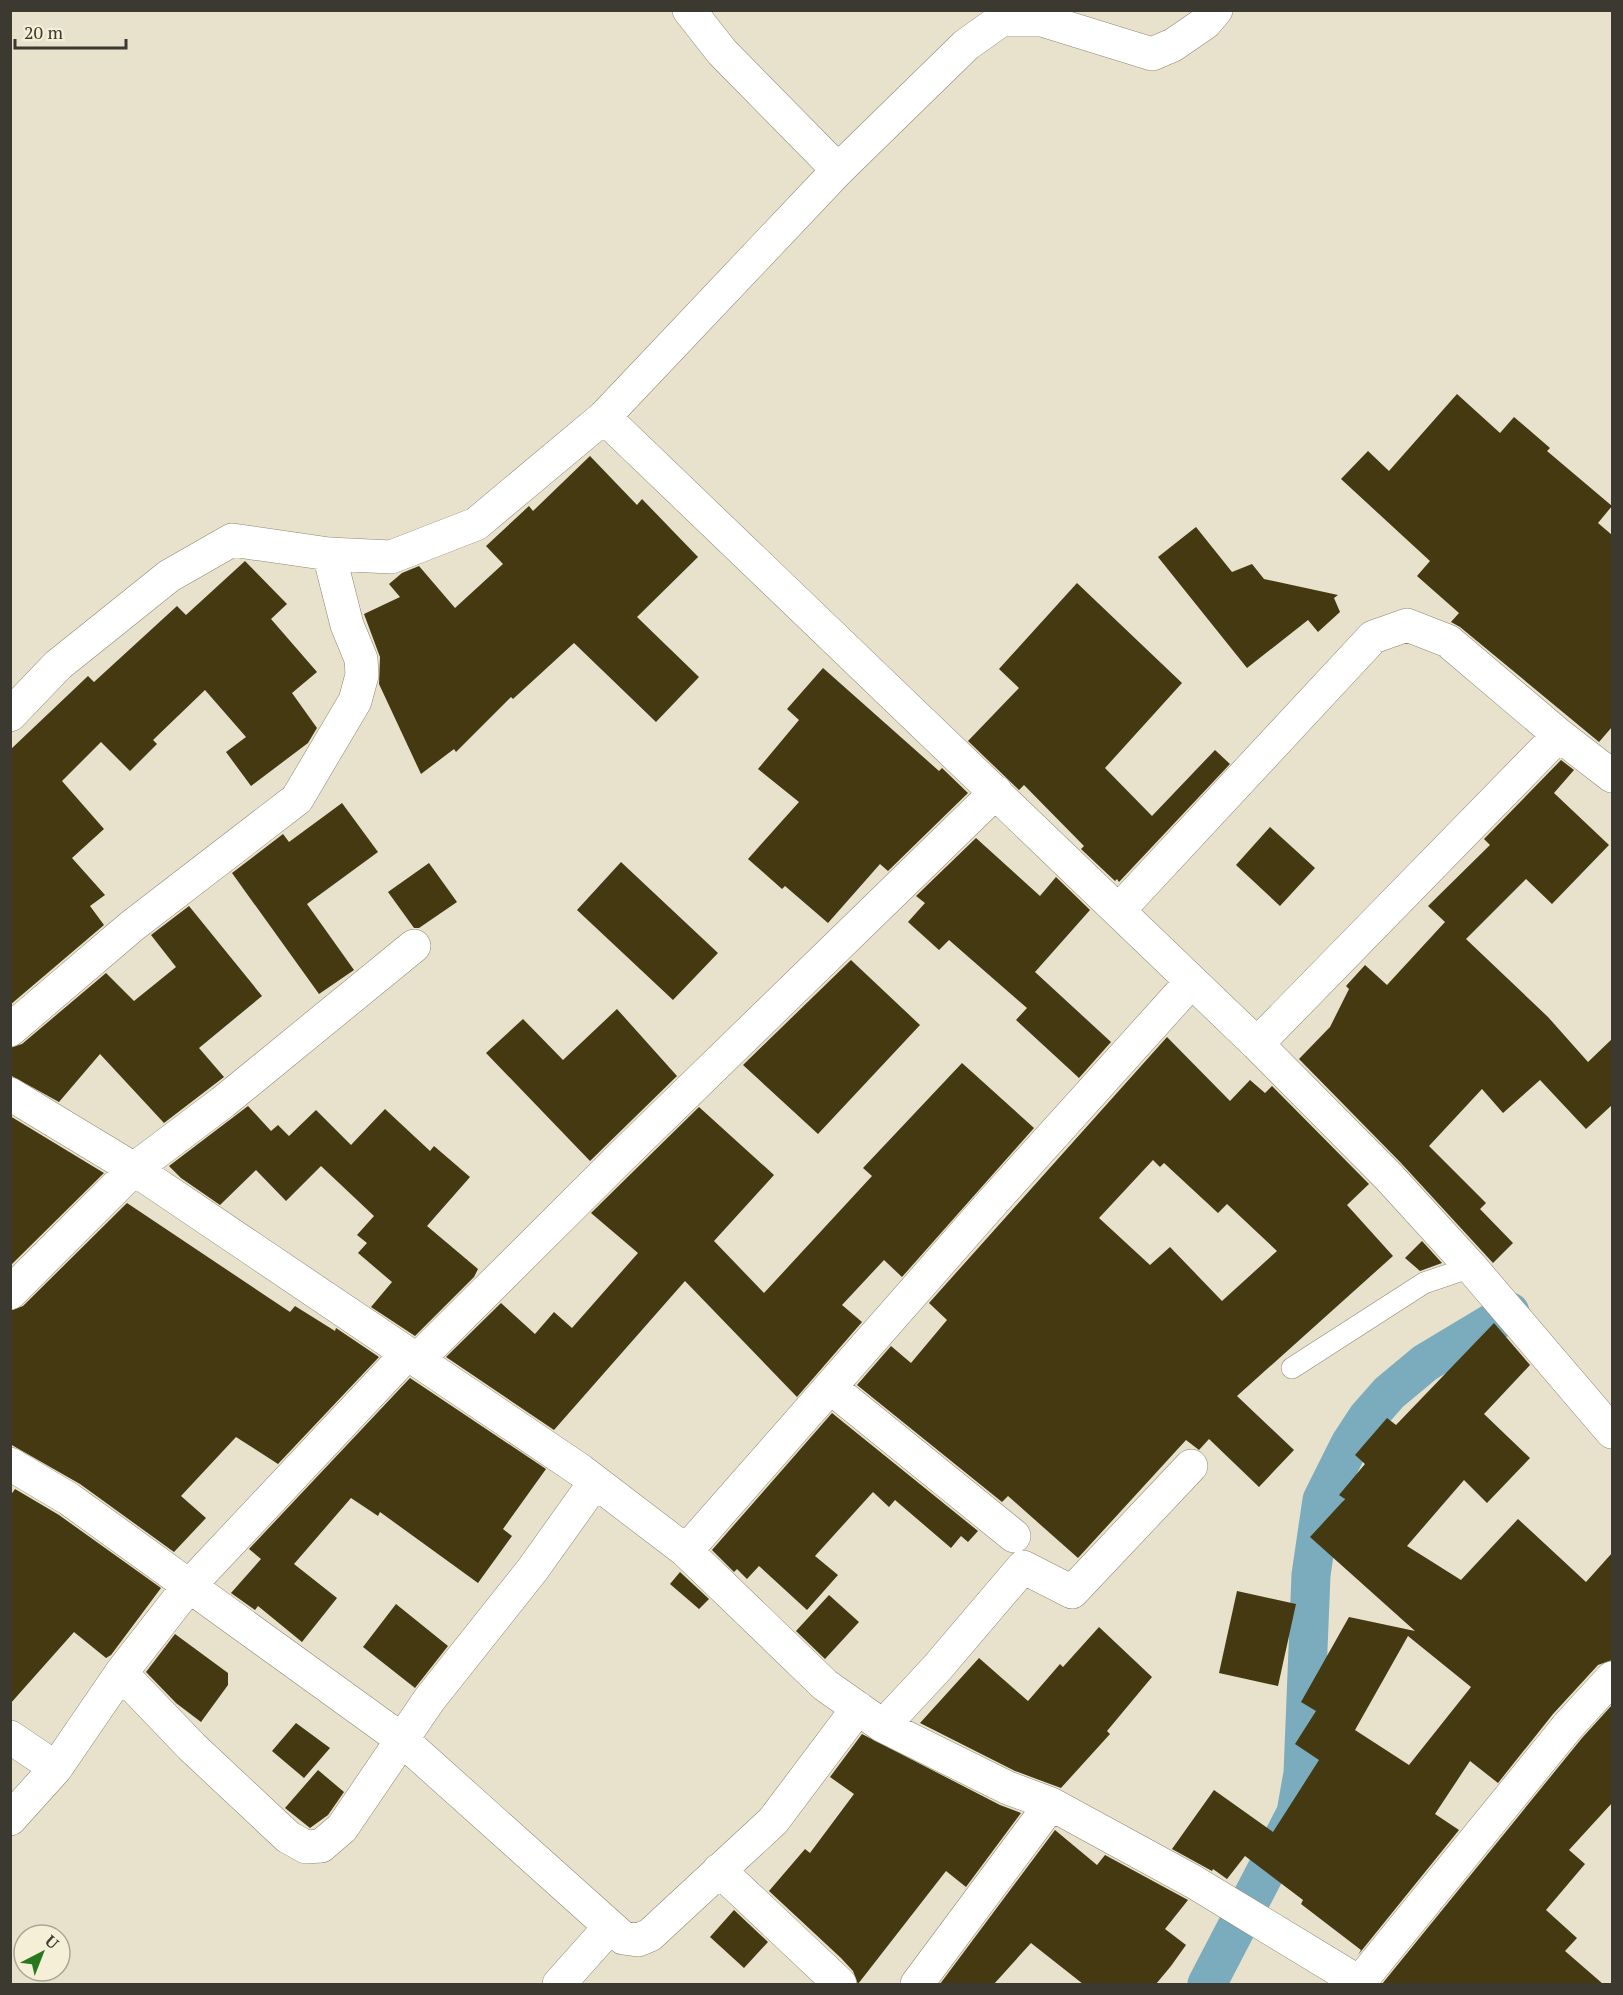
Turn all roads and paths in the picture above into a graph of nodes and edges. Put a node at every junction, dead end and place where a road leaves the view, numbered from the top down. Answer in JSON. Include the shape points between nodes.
{"nodes":[{"id":1,"x":689,"y":10,"type":"edge"},
{"id":2,"x":1216,"y":10,"type":"edge"},
{"id":3,"x":838,"y":170,"type":"junction"},
{"id":4,"x":604,"y":417,"type":"junction"},
{"id":5,"x":329,"y":554,"type":"junction"},
{"id":6,"x":10,"y":715,"type":"edge"},
{"id":7,"x":1559,"y":735,"type":"junction"},
{"id":8,"x":1612,"y":776,"type":"edge"},
{"id":9,"x":996,"y":792,"type":"junction"},
{"id":10,"x":1119,"y":910,"type":"junction"},
{"id":11,"x":414,"y":946,"type":"dead end"},
{"id":12,"x":1191,"y":982,"type":"junction"},
{"id":13,"x":10,"y":1030,"type":"edge"},
{"id":14,"x":1257,"y":1044,"type":"junction"},
{"id":15,"x":10,"y":1094,"type":"edge"},
{"id":16,"x":134,"y":1169,"type":"junction"},
{"id":17,"x":1471,"y":1267,"type":"junction"},
{"id":18,"x":10,"y":1293,"type":"edge"},
{"id":19,"x":412,"y":1357,"type":"junction"},
{"id":20,"x":1292,"y":1368,"type":"dead end"},
{"id":21,"x":830,"y":1387,"type":"junction"},
{"id":22,"x":1612,"y":1432,"type":"edge"},
{"id":23,"x":10,"y":1464,"type":"edge"},
{"id":24,"x":1191,"y":1466,"type":"dead end"},
{"id":25,"x":595,"y":1482,"type":"junction"},
{"id":26,"x":1014,"y":1536,"type":"dead end"},
{"id":27,"x":686,"y":1551,"type":"junction"},
{"id":28,"x":188,"y":1587,"type":"junction"},
{"id":29,"x":121,"y":1673,"type":"junction"},
{"id":30,"x":1612,"y":1678,"type":"edge"},
{"id":31,"x":871,"y":1717,"type":"junction"},
{"id":32,"x":10,"y":1737,"type":"edge"},
{"id":33,"x":401,"y":1739,"type":"junction"},
{"id":34,"x":56,"y":1768,"type":"junction"},
{"id":35,"x":1051,"y":1804,"type":"junction"},
{"id":36,"x":10,"y":1819,"type":"edge"},
{"id":37,"x":719,"y":1870,"type":"junction"},
{"id":38,"x":609,"y":1928,"type":"junction"},
{"id":39,"x":559,"y":1984,"type":"edge"},
{"id":40,"x":840,"y":1984,"type":"edge"},
{"id":41,"x":917,"y":1984,"type":"edge"},
{"id":42,"x":1360,"y":1984,"type":"edge"}],
"edges":[{"from":1,"to":3,"type":"street","via":[[722,52]]},
{"from":2,"to":3,"type":"street","via":[[1205,23],[1152,54],[1042,20],[1001,20],[966,45]]},
{"from":3,"to":4,"type":"street"},
{"from":4,"to":5,"type":"street","via":[[476,524],[391,557]]},
{"from":4,"to":9,"type":"street"},
{"from":5,"to":6,"type":"street","via":[[232,540],[169,576],[58,665]]},
{"from":5,"to":13,"type":"street","via":[[347,625],[361,659],[362,675],[355,700],[297,799],[132,926]]},
{"from":7,"to":8,"type":"street"},
{"from":7,"to":10,"type":"street","via":[[1448,641],[1407,625],[1373,637]]},
{"from":7,"to":14,"type":"street"},
{"from":9,"to":10,"type":"street"},
{"from":9,"to":19,"type":"street"},
{"from":10,"to":12,"type":"street"},
{"from":11,"to":16,"type":"street","via":[[223,1102]]},
{"from":12,"to":14,"type":"street"},
{"from":12,"to":21,"type":"street"},
{"from":14,"to":17,"type":"street","via":[[1388,1176]]},
{"from":15,"to":16,"type":"street"},
{"from":16,"to":18,"type":"street"},
{"from":16,"to":19,"type":"street"},
{"from":17,"to":20,"type":"lane","via":[[1424,1283]]},
{"from":17,"to":22,"type":"street"},
{"from":19,"to":25,"type":"street"},
{"from":19,"to":28,"type":"street"},
{"from":21,"to":26,"type":"street"},
{"from":21,"to":27,"type":"street"},
{"from":23,"to":28,"type":"street","via":[[69,1499]]},
{"from":24,"to":31,"type":"street","via":[[1072,1592],[1023,1567],[937,1668]]},
{"from":25,"to":27,"type":"street"},
{"from":25,"to":33,"type":"street"},
{"from":27,"to":31,"type":"street","via":[[825,1684]]},
{"from":28,"to":29,"type":"street"},
{"from":28,"to":33,"type":"street"},
{"from":29,"to":33,"type":"street","via":[[288,1837],[306,1846],[321,1846],[342,1828]]},
{"from":29,"to":34,"type":"street"},
{"from":30,"to":42,"type":"street","via":[[1568,1726]]},
{"from":31,"to":35,"type":"street","via":[[1008,1788]]},
{"from":31,"to":37,"type":"street","via":[[773,1821]]},
{"from":32,"to":34,"type":"street"},
{"from":33,"to":38,"type":"street"},
{"from":34,"to":36,"type":"street"},
{"from":35,"to":41,"type":"street"},
{"from":35,"to":42,"type":"street","via":[[1194,1882]]},
{"from":37,"to":38,"type":"street","via":[[650,1935],[639,1940],[623,1938]]},
{"from":37,"to":40,"type":"street"},
{"from":38,"to":39,"type":"street"}]}
